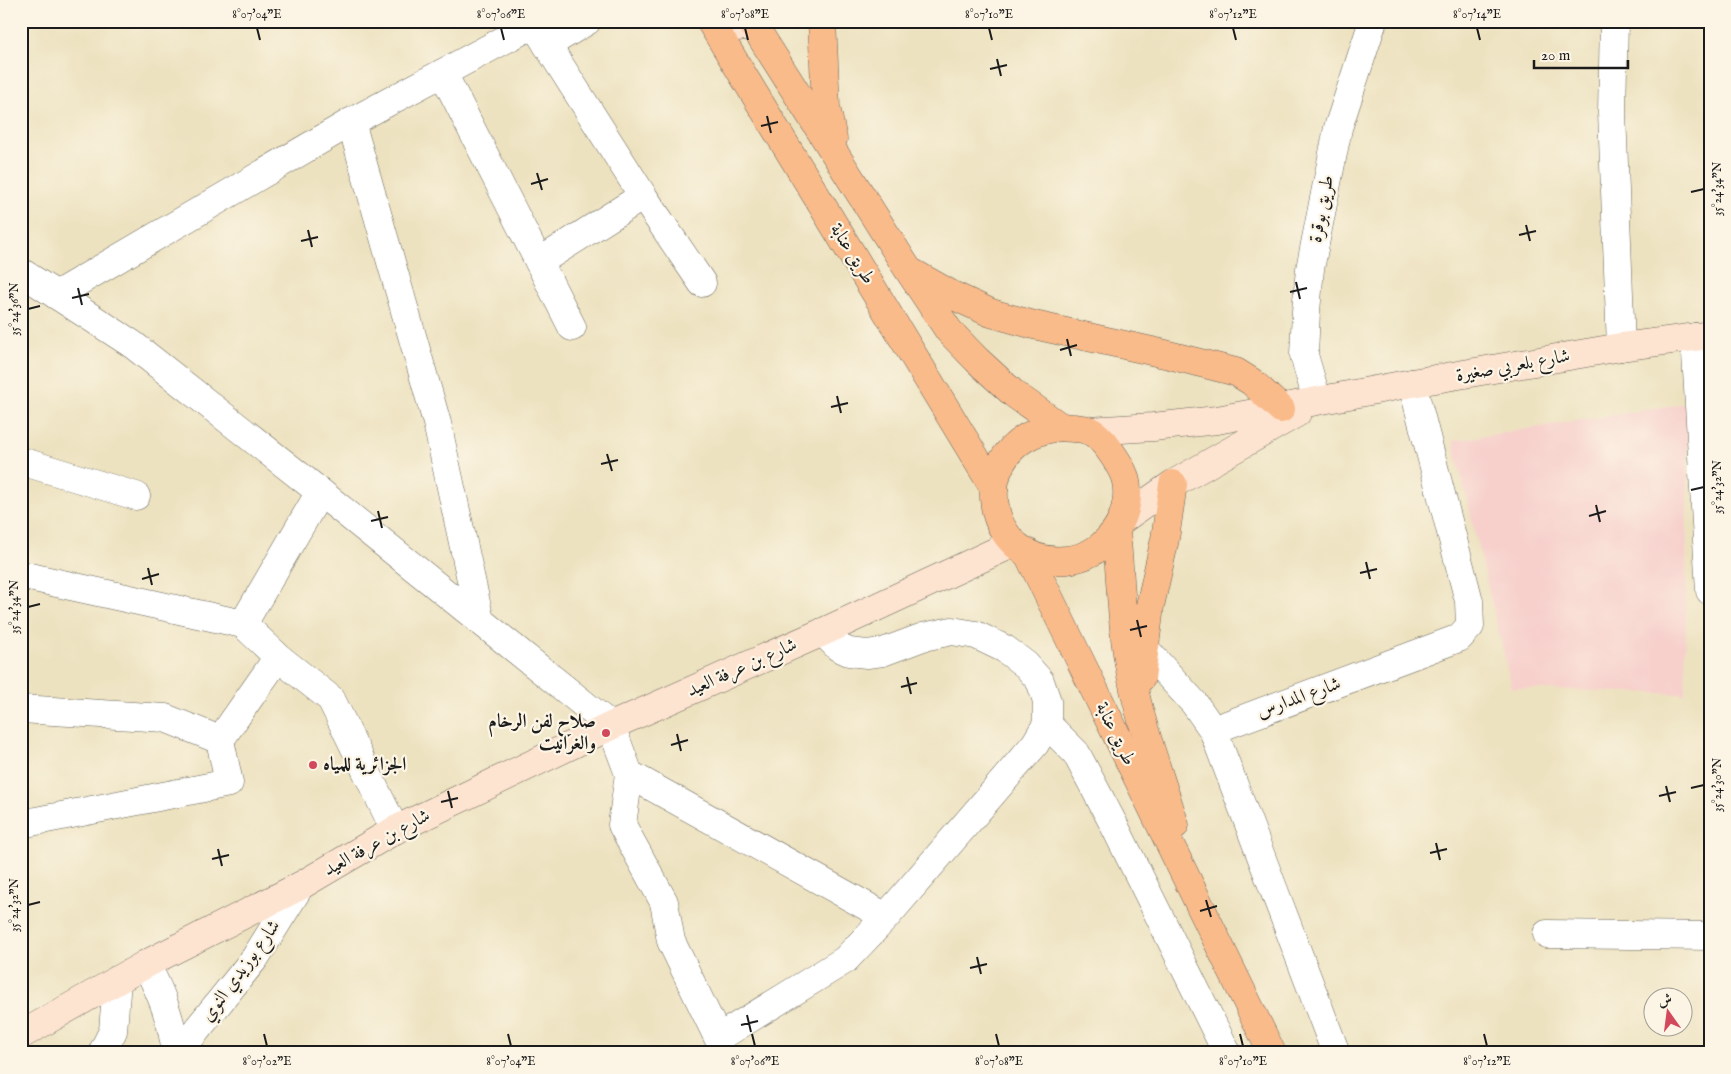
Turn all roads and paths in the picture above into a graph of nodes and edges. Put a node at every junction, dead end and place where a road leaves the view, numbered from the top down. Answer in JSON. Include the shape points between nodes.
{"nodes":[{"id":1,"x":587,"y":21,"type":"edge"},
{"id":2,"x":822,"y":21,"type":"edge"},
{"id":3,"x":1373,"y":21,"type":"edge"},
{"id":4,"x":1614,"y":21,"type":"edge"},
{"id":5,"x":755,"y":22,"type":"edge"},
{"id":6,"x":715,"y":24,"type":"edge"},
{"id":7,"x":538,"y":30,"type":"edge"},
{"id":8,"x":443,"y":73,"type":"junction"},
{"id":9,"x":351,"y":122,"type":"junction"},
{"id":10,"x":836,"y":153,"type":"junction"},
{"id":11,"x":643,"y":196,"type":"junction"},
{"id":12,"x":539,"y":262,"type":"junction"},
{"id":13,"x":909,"y":271,"type":"junction"},
{"id":14,"x":21,"y":272,"type":"edge"},
{"id":15,"x":702,"y":283,"type":"dead end"},
{"id":16,"x":56,"y":295,"type":"junction"},
{"id":17,"x":572,"y":327,"type":"dead end"},
{"id":18,"x":1702,"y":336,"type":"edge"},
{"id":19,"x":1621,"y":347,"type":"junction"},
{"id":20,"x":1412,"y":383,"type":"junction"},
{"id":21,"x":1318,"y":400,"type":"junction"},
{"id":22,"x":1281,"y":409,"type":"junction"},
{"id":23,"x":1061,"y":427,"type":"junction"},
{"id":24,"x":1089,"y":431,"type":"junction"},
{"id":25,"x":21,"y":461,"type":"edge"},
{"id":26,"x":1173,"y":484,"type":"junction"},
{"id":27,"x":994,"y":488,"type":"junction"},
{"id":28,"x":320,"y":492,"type":"junction"},
{"id":29,"x":136,"y":496,"type":"dead end"},
{"id":30,"x":1120,"y":525,"type":"junction"},
{"id":31,"x":1021,"y":547,"type":"junction"},
{"id":32,"x":21,"y":574,"type":"edge"},
{"id":33,"x":1710,"y":591,"type":"edge"},
{"id":34,"x":480,"y":621,"type":"junction"},
{"id":35,"x":244,"y":624,"type":"junction"},
{"id":36,"x":823,"y":632,"type":"junction"},
{"id":37,"x":1145,"y":649,"type":"junction"},
{"id":38,"x":278,"y":657,"type":"junction"},
{"id":39,"x":1138,"y":706,"type":"junction"},
{"id":40,"x":21,"y":709,"type":"edge"},
{"id":41,"x":1047,"y":724,"type":"junction"},
{"id":42,"x":611,"y":726,"type":"junction"},
{"id":43,"x":1213,"y":730,"type":"junction"},
{"id":44,"x":220,"y":740,"type":"junction"},
{"id":45,"x":630,"y":774,"type":"junction"},
{"id":46,"x":21,"y":824,"type":"edge"},
{"id":47,"x":395,"y":830,"type":"junction"},
{"id":48,"x":300,"y":886,"type":"junction"},
{"id":49,"x":1203,"y":915,"type":"junction"},
{"id":50,"x":886,"y":917,"type":"junction"},
{"id":51,"x":1547,"y":934,"type":"dead end"},
{"id":52,"x":1710,"y":936,"type":"edge"},
{"id":53,"x":146,"y":964,"type":"junction"},
{"id":54,"x":118,"y":980,"type":"junction"},
{"id":55,"x":21,"y":1035,"type":"edge"},
{"id":56,"x":102,"y":1053,"type":"edge"},
{"id":57,"x":177,"y":1053,"type":"edge"},
{"id":58,"x":1227,"y":1053,"type":"edge"},
{"id":59,"x":1272,"y":1053,"type":"edge"},
{"id":60,"x":1336,"y":1053,"type":"edge"}],
"edges":[{"from":1,"to":7,"type":"street"},
{"from":2,"to":10,"type":"main road","via":[[826,107]]},
{"from":3,"to":21,"type":"street","name":"طريق بوقرة","via":[[1338,128],[1310,269],[1304,355]]},
{"from":4,"to":19,"type":"street","via":[[1612,112]]},
{"from":5,"to":6,"type":"main road"},
{"from":5,"to":10,"type":"main road","name":"طريق عنابة"},
{"from":6,"to":27,"type":"main road","name":"طريق عنابة"},
{"from":7,"to":8,"type":"street"},
{"from":7,"to":11,"type":"street"},
{"from":8,"to":9,"type":"street"},
{"from":8,"to":12,"type":"street"},
{"from":9,"to":16,"type":"street"},
{"from":9,"to":34,"type":"street","via":[[437,423]]},
{"from":10,"to":13,"type":"main road","name":"طريق عنابة"},
{"from":11,"to":12,"type":"street"},
{"from":11,"to":15,"type":"street"},
{"from":12,"to":17,"type":"street"},
{"from":13,"to":22,"type":"main road","via":[[991,313],[1236,372]]},
{"from":13,"to":23,"type":"main road","name":"طريق عنابة","via":[[949,331],[977,360],[1014,394]]},
{"from":14,"to":16,"type":"street"},
{"from":16,"to":28,"type":"street","via":[[132,344]]},
{"from":18,"to":19,"type":"main road","name":"شارع بلعربي صغيرة"},
{"from":18,"to":33,"type":"street"},
{"from":19,"to":20,"type":"main road","name":"شارع بلعربي صغيرة"},
{"from":20,"to":21,"type":"main road","name":"شارع بلعربي صغيرة"},
{"from":20,"to":43,"type":"street","name":"شارع المدارس","via":[[1469,601],[1470,626],[1459,638]]},
{"from":21,"to":22,"type":"main road","name":"شارع بلعربي صغيرة"},
{"from":21,"to":26,"type":"main road","name":"شارع بلعربي صغيرة"},
{"from":22,"to":24,"type":"main road","name":"شارع بلعربي صغيرة","via":[[1153,428]]},
{"from":23,"to":24,"type":"main road"},
{"from":23,"to":27,"type":"main road","via":[[1034,433],[1010,450],[996,474]]},
{"from":24,"to":30,"type":"main road","via":[[1118,461],[1125,479],[1127,499]]},
{"from":25,"to":29,"type":"street"},
{"from":26,"to":30,"type":"main road","name":"شارع بلعربي صغيرة"},
{"from":26,"to":37,"type":"main road"},
{"from":27,"to":31,"type":"main road","via":[[994,503],[1004,531]]},
{"from":28,"to":34,"type":"street"},
{"from":28,"to":35,"type":"street"},
{"from":30,"to":31,"type":"main road","via":[[1105,543],[1076,559],[1059,561],[1043,558]]},
{"from":30,"to":39,"type":"main road","name":"طريق عنابة","via":[[1124,625]]},
{"from":31,"to":36,"type":"main road","name":"شارع بن عرفة العيد"},
{"from":31,"to":49,"type":"main road","name":"طريق عنابة"},
{"from":32,"to":35,"type":"street"},
{"from":34,"to":42,"type":"street"},
{"from":35,"to":38,"type":"street"},
{"from":36,"to":41,"type":"street","via":[[838,647],[867,654],[952,630],[976,635],[1006,649],[1040,681],[1047,701]]},
{"from":36,"to":42,"type":"main road","name":"شارع بن عرفة العيد"},
{"from":37,"to":39,"type":"main road"},
{"from":37,"to":43,"type":"street","via":[[1194,703]]},
{"from":38,"to":44,"type":"street"},
{"from":38,"to":47,"type":"street","via":[[331,699]]},
{"from":39,"to":49,"type":"main road","name":"طريق عنابة"},
{"from":40,"to":44,"type":"street","via":[[165,718]]},
{"from":41,"to":50,"type":"street","via":[[1035,744]]},
{"from":41,"to":58,"type":"street","via":[[1076,754]]},
{"from":42,"to":45,"type":"street"},
{"from":42,"to":47,"type":"main road","name":"شارع بن عرفة العيد"},
{"from":43,"to":60,"type":"street"},
{"from":44,"to":46,"type":"street","via":[[229,783]]},
{"from":45,"to":50,"type":"street"},
{"from":45,"to":50,"type":"street","via":[[622,826],[664,902],[671,941],[718,1038],[845,960]]},
{"from":47,"to":48,"type":"main road","name":"شارع بن عرفة العيد"},
{"from":48,"to":53,"type":"main road","name":"شارع بن عرفة العيد"},
{"from":48,"to":57,"type":"street","name":"شارع بوزيدي النوي","via":[[255,958]]},
{"from":49,"to":59,"type":"main road","name":"طريق عنابة"},
{"from":51,"to":52,"type":"street"},
{"from":53,"to":54,"type":"main road","name":"شارع بن عرفة العيد"},
{"from":53,"to":57,"type":"street","via":[[163,998]]},
{"from":54,"to":55,"type":"main road","name":"شارع بن عرفة العيد"},
{"from":54,"to":56,"type":"street","via":[[113,1031]]}]}
